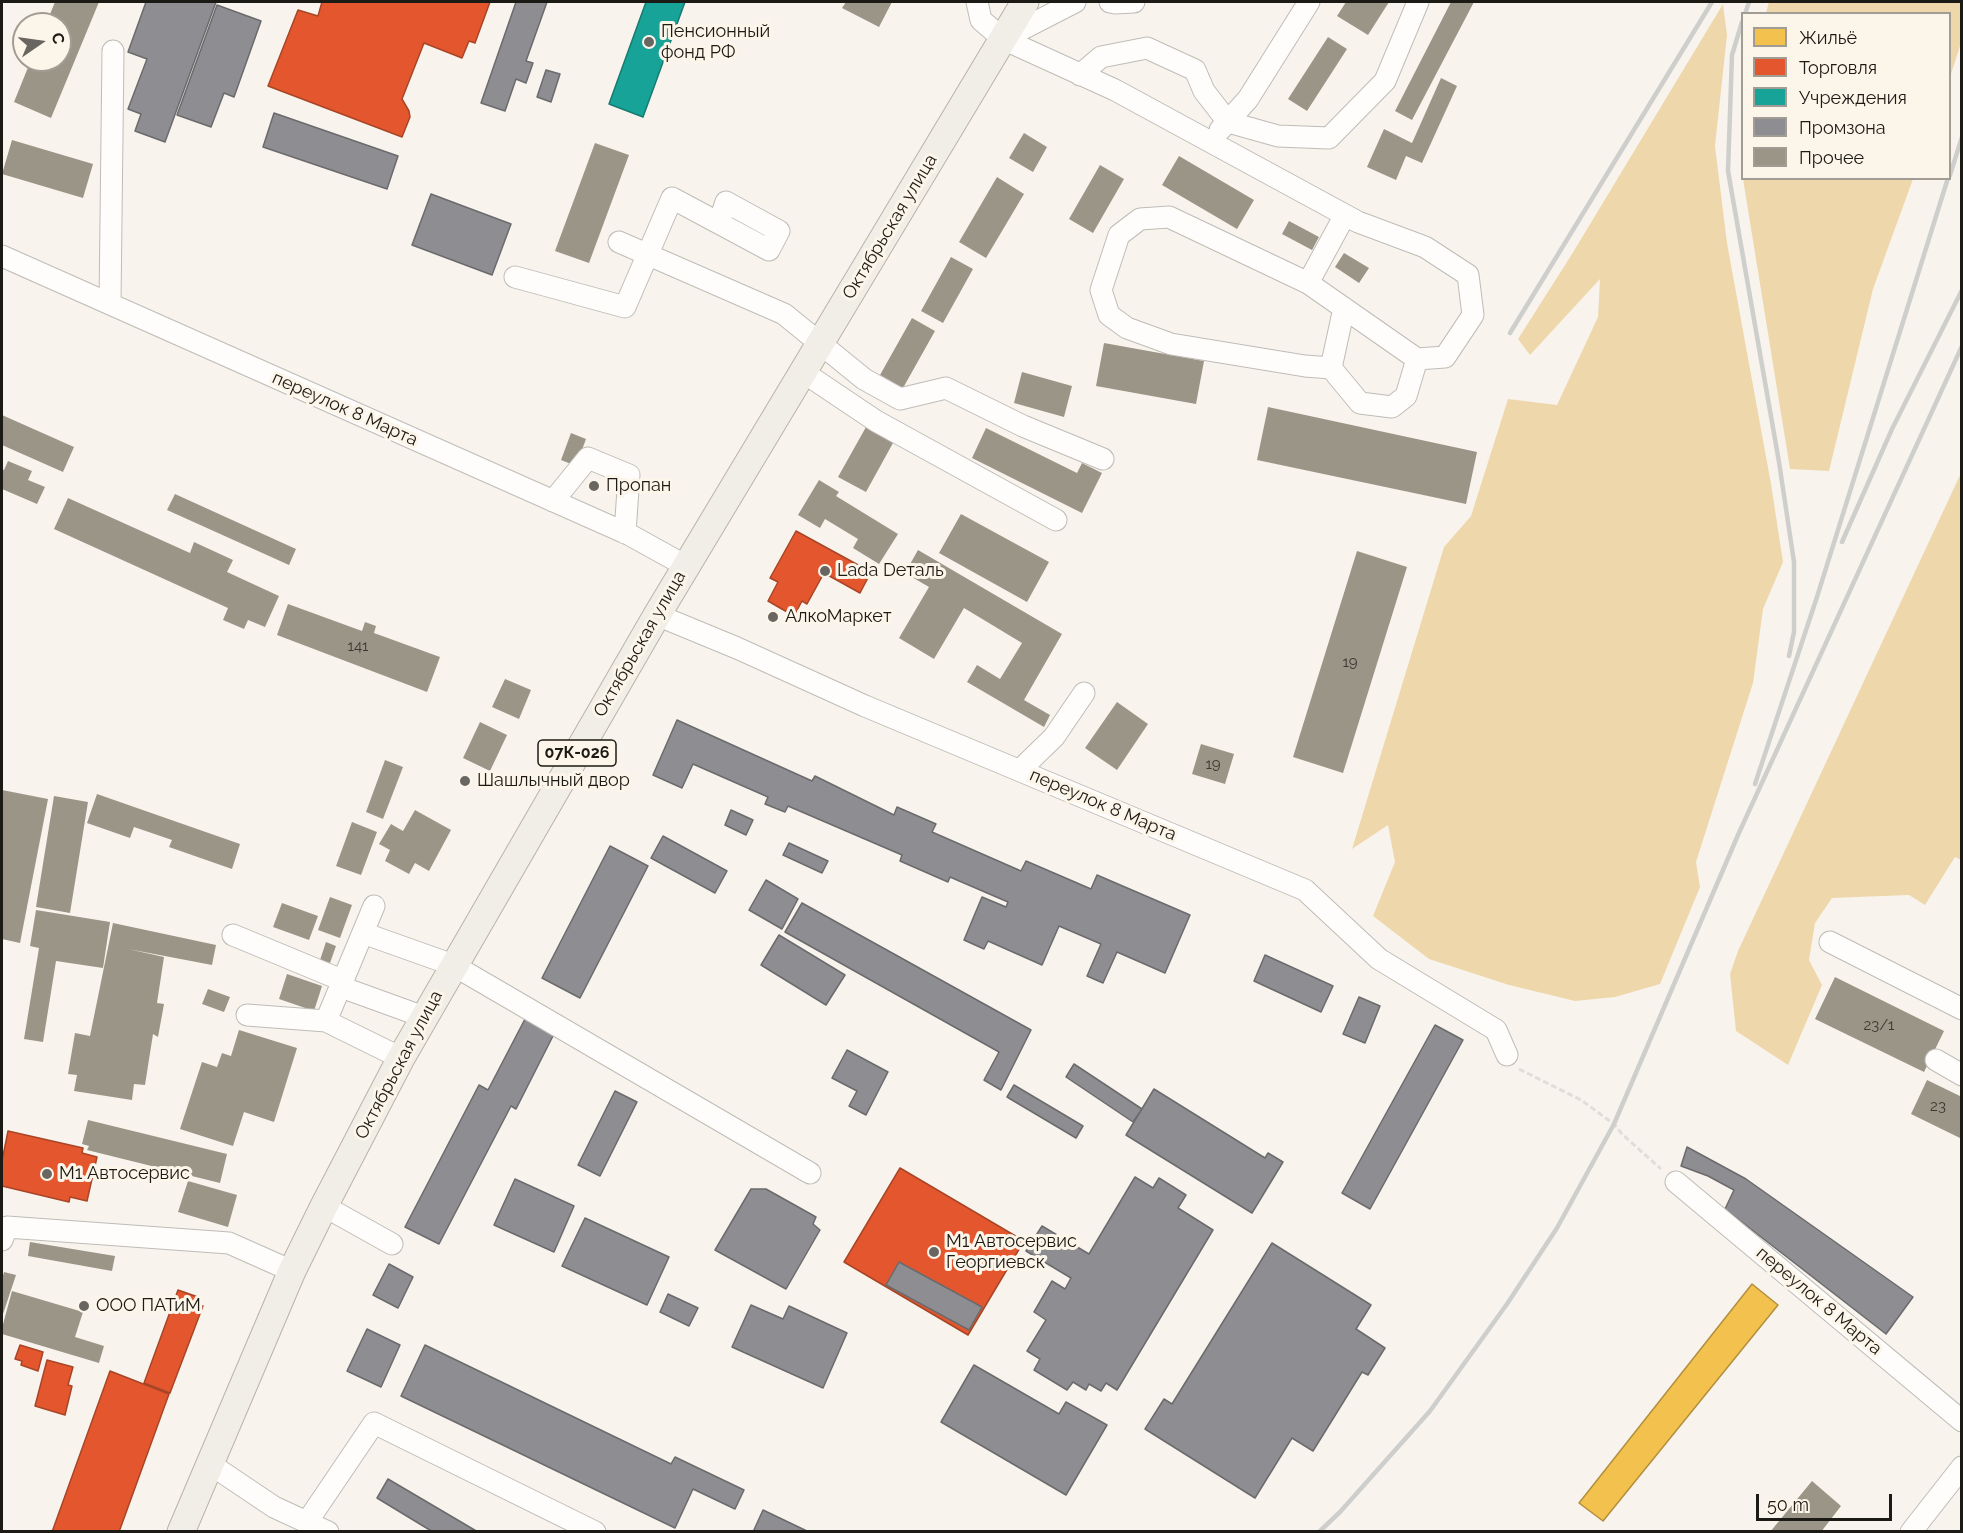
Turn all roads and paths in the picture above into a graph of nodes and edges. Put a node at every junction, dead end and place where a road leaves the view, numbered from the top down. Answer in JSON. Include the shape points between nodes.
{"nodes":[{"id":1,"x":976,"y":2,"type":"edge"},
{"id":2,"x":1025,"y":2,"type":"edge"},
{"id":3,"x":1075,"y":2,"type":"edge"},
{"id":4,"x":1110,"y":2,"type":"edge"},
{"id":5,"x":1134,"y":2,"type":"edge"},
{"id":6,"x":1309,"y":2,"type":"edge"},
{"id":7,"x":1418,"y":2,"type":"edge"},
{"id":8,"x":1003,"y":39,"type":"junction"},
{"id":9,"x":113,"y":51,"type":"dead end"},
{"id":10,"x":1080,"y":75,"type":"junction"},
{"id":11,"x":1228,"y":122,"type":"junction"},
{"id":12,"x":1210,"y":142,"type":"junction"},
{"id":13,"x":1345,"y":215,"type":"junction"},
{"id":14,"x":719,"y":223,"type":"dead end"},
{"id":15,"x":619,"y":242,"type":"dead end"},
{"id":16,"x":649,"y":255,"type":"junction"},
{"id":17,"x":2,"y":256,"type":"edge"},
{"id":18,"x":515,"y":277,"type":"dead end"},
{"id":19,"x":1308,"y":283,"type":"junction"},
{"id":20,"x":110,"y":304,"type":"junction"},
{"id":21,"x":1344,"y":308,"type":"junction"},
{"id":22,"x":820,"y":343,"type":"junction"},
{"id":23,"x":1417,"y":359,"type":"junction"},
{"id":24,"x":1331,"y":368,"type":"junction"},
{"id":25,"x":803,"y":372,"type":"junction"},
{"id":26,"x":1103,"y":459,"type":"dead end"},
{"id":27,"x":553,"y":501,"type":"junction"},
{"id":28,"x":1056,"y":520,"type":"dead end"},
{"id":29,"x":625,"y":533,"type":"junction"},
{"id":30,"x":686,"y":566,"type":"junction"},
{"id":31,"x":657,"y":615,"type":"junction"},
{"id":32,"x":1084,"y":693,"type":"dead end"},
{"id":33,"x":1020,"y":770,"type":"junction"},
{"id":34,"x":374,"y":906,"type":"dead end"},
{"id":35,"x":363,"y":933,"type":"junction"},
{"id":36,"x":233,"y":935,"type":"dead end"},
{"id":37,"x":1830,"y":942,"type":"dead end"},
{"id":38,"x":453,"y":965,"type":"junction"},
{"id":39,"x":342,"y":984,"type":"junction"},
{"id":40,"x":1962,"y":1010,"type":"edge"},
{"id":41,"x":247,"y":1015,"type":"dead end"},
{"id":42,"x":424,"y":1017,"type":"junction"},
{"id":43,"x":326,"y":1021,"type":"junction"},
{"id":44,"x":1507,"y":1055,"type":"joint"},
{"id":45,"x":401,"y":1058,"type":"junction"},
{"id":46,"x":1936,"y":1060,"type":"dead end"},
{"id":47,"x":1962,"y":1075,"type":"edge"},
{"id":48,"x":810,"y":1173,"type":"dead end"},
{"id":49,"x":1676,"y":1182,"type":"joint"},
{"id":50,"x":324,"y":1206,"type":"junction"},
{"id":51,"x":2,"y":1240,"type":"edge"},
{"id":52,"x":392,"y":1244,"type":"dead end"},
{"id":53,"x":292,"y":1271,"type":"junction"},
{"id":54,"x":1962,"y":1421,"type":"edge"},
{"id":55,"x":210,"y":1464,"type":"junction"},
{"id":56,"x":1962,"y":1467,"type":"edge"},
{"id":57,"x":307,"y":1522,"type":"junction"},
{"id":58,"x":188,"y":1529,"type":"edge"},
{"id":59,"x":328,"y":1532,"type":"edge"},
{"id":60,"x":596,"y":1532,"type":"edge"},
{"id":61,"x":1911,"y":1532,"type":"edge"}],
"edges":[{"from":1,"to":8,"type":"street","via":[[981,20]]},
{"from":2,"to":8,"type":"main road","name":"Октябрьская улица","number":"07К-026"},
{"from":3,"to":8,"type":"street"},
{"from":4,"to":5,"type":"street"},
{"from":6,"to":11,"type":"street","via":[[1248,99]]},
{"from":7,"to":11,"type":"street","via":[[1385,81],[1329,138],[1278,136]]},
{"from":8,"to":10,"type":"street"},
{"from":8,"to":22,"type":"main road","name":"Октябрьская улица","number":"07К-026"},
{"from":9,"to":20,"type":"street"},
{"from":10,"to":11,"type":"street","via":[[1101,57],[1147,48],[1195,70],[1204,91]]},
{"from":10,"to":12,"type":"street"},
{"from":11,"to":12,"type":"street"},
{"from":12,"to":13,"type":"street"},
{"from":13,"to":19,"type":"street"},
{"from":13,"to":23,"type":"street","via":[[1425,247],[1468,275],[1473,315],[1444,357]]},
{"from":14,"to":16,"type":"street","via":[[672,198]]},
{"from":15,"to":16,"type":"street"},
{"from":16,"to":18,"type":"street","via":[[625,308]]},
{"from":16,"to":22,"type":"street","via":[[784,314]]},
{"from":17,"to":20,"type":"street","name":"переулок 8 Марта"},
{"from":19,"to":21,"type":"street"},
{"from":19,"to":24,"type":"street","via":[[1169,217],[1140,219],[1119,236],[1101,290],[1109,315],[1127,328],[1170,344]]},
{"from":20,"to":27,"type":"street","name":"переулок 8 Марта"},
{"from":21,"to":23,"type":"street"},
{"from":21,"to":24,"type":"street"},
{"from":22,"to":25,"type":"main road","name":"Октябрьская улица","number":"07К-026"},
{"from":22,"to":26,"type":"street","via":[[864,380],[900,399],[946,388]]},
{"from":23,"to":24,"type":"street","via":[[1406,396],[1392,407],[1360,404]]},
{"from":25,"to":28,"type":"street","via":[[876,421]]},
{"from":25,"to":30,"type":"main road","name":"Октябрьская улица","number":"07К-026"},
{"from":27,"to":29,"type":"street","name":"переулок 8 Марта"},
{"from":27,"to":29,"type":"street","via":[[588,458],[628,475]]},
{"from":29,"to":30,"type":"street","name":"переулок 8 Марта"},
{"from":30,"to":31,"type":"main road","name":"Октябрьская улица","number":"07К-026"},
{"from":31,"to":33,"type":"street","name":"переулок 8 Марта"},
{"from":31,"to":38,"type":"main road","name":"Октябрьская улица","number":"07К-026"},
{"from":32,"to":33,"type":"street","via":[[1053,737]]},
{"from":33,"to":44,"type":"street","name":"переулок 8 Марта","via":[[1305,890],[1379,959],[1496,1030]]},
{"from":34,"to":35,"type":"street"},
{"from":35,"to":38,"type":"street"},
{"from":35,"to":39,"type":"street"},
{"from":36,"to":39,"type":"street"},
{"from":37,"to":40,"type":"street"},
{"from":38,"to":42,"type":"main road","name":"Октябрьская улица","number":"07К-026"},
{"from":38,"to":48,"type":"street"},
{"from":39,"to":42,"type":"street"},
{"from":39,"to":43,"type":"street"},
{"from":41,"to":43,"type":"street"},
{"from":42,"to":45,"type":"main road","name":"Октябрьская улица","number":"07К-026"},
{"from":43,"to":45,"type":"street"},
{"from":44,"to":49,"type":"path","via":[[1520,1071],[1581,1100],[1614,1124]]},
{"from":45,"to":50,"type":"main road","name":"Октябрьская улица","number":"07К-026"},
{"from":46,"to":47,"type":"street"},
{"from":49,"to":54,"type":"street","name":"переулок 8 Марта"},
{"from":50,"to":52,"type":"street"},
{"from":50,"to":53,"type":"main road","name":"Октябрьская улица","number":"07К-026"},
{"from":51,"to":53,"type":"street","via":[[7,1227],[229,1243]]},
{"from":53,"to":55,"type":"main road","name":"Октябрьская улица","number":"07К-026"},
{"from":55,"to":57,"type":"street","via":[[274,1507]]},
{"from":55,"to":58,"type":"main road","name":"Октябрьская улица","number":"07К-026"},
{"from":56,"to":61,"type":"street"},
{"from":57,"to":59,"type":"street"},
{"from":57,"to":60,"type":"street","via":[[374,1423]]}]}
